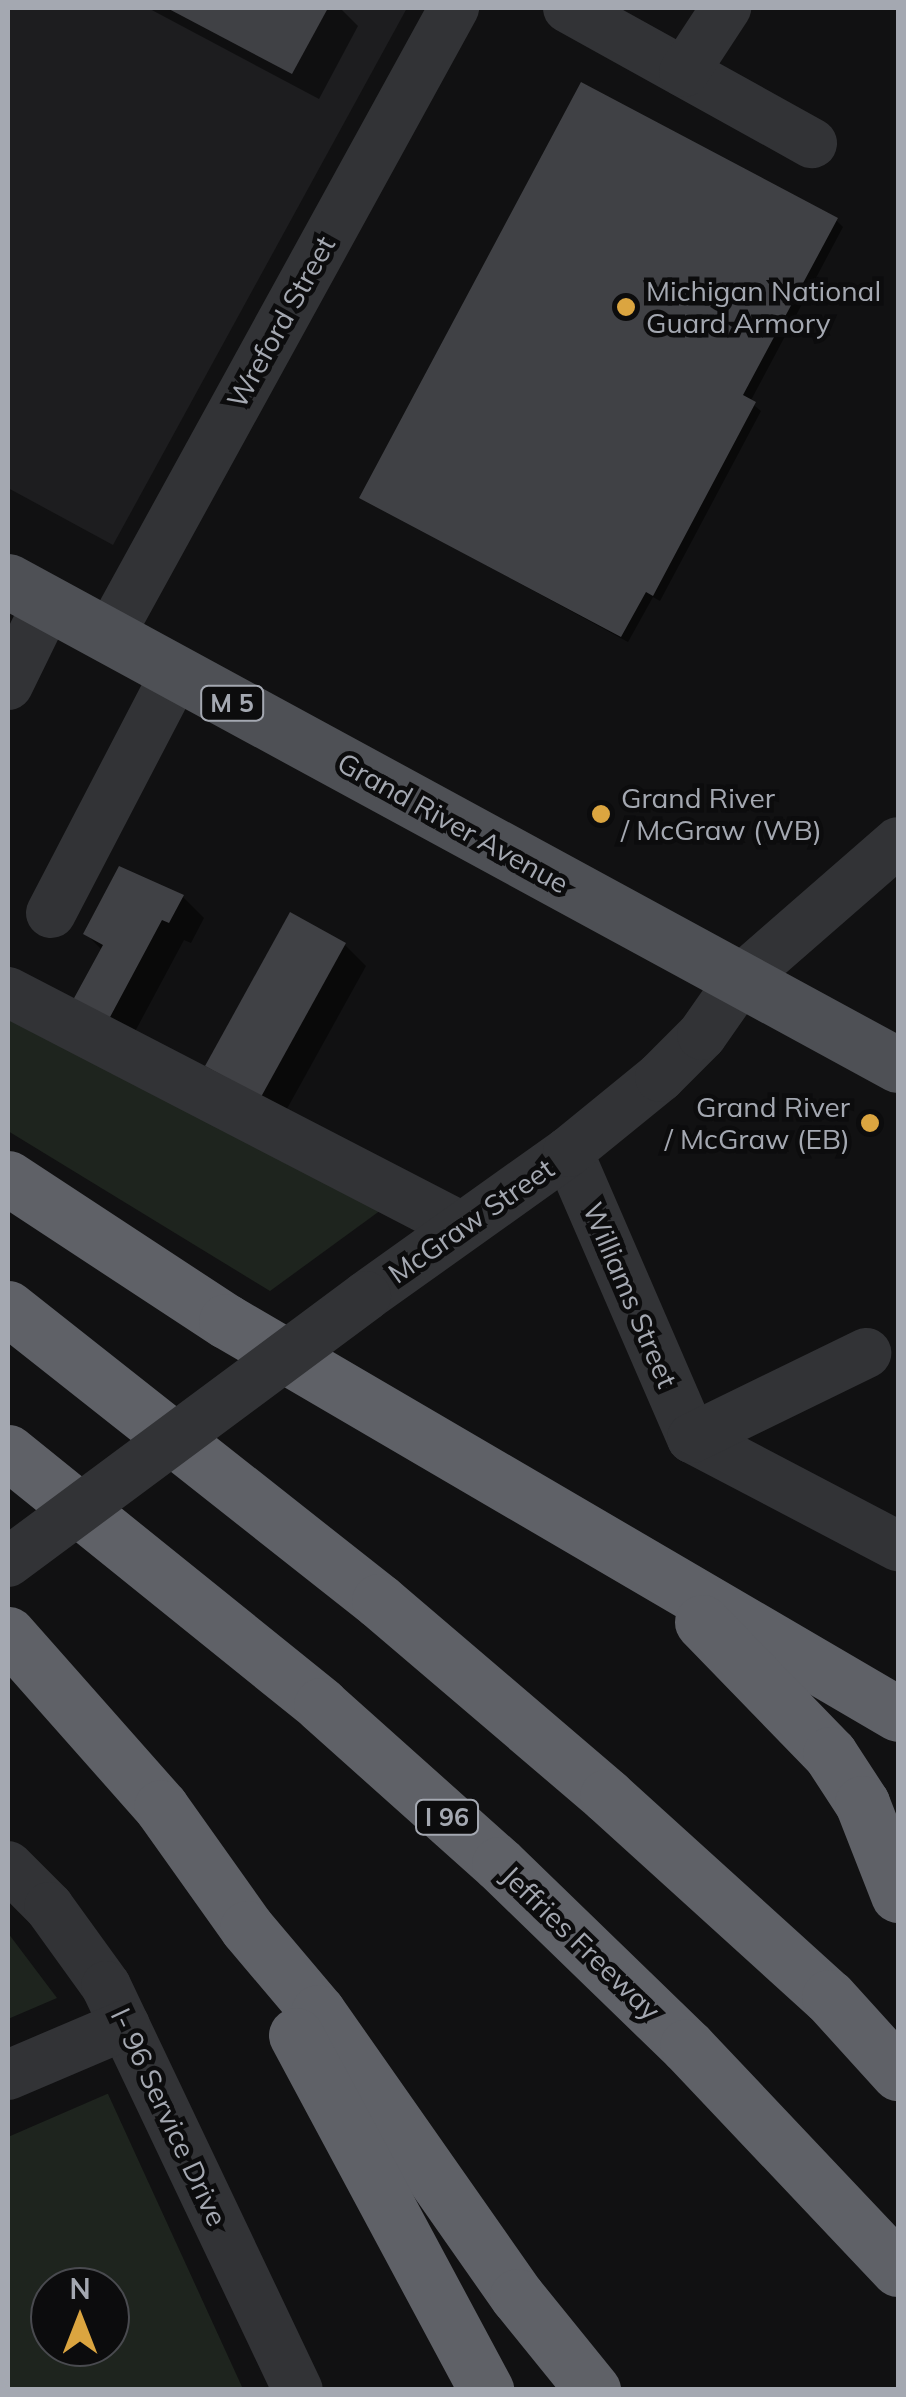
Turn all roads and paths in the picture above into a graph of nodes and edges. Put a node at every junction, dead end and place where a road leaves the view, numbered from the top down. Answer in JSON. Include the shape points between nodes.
{"nodes":[{"id":1,"x":454,"y":8,"type":"edge"},
{"id":2,"x":568,"y":8,"type":"edge"},
{"id":3,"x":726,"y":8,"type":"edge"},
{"id":4,"x":684,"y":72,"type":"junction"},
{"id":5,"x":812,"y":143,"type":"dead end"},
{"id":6,"x":28,"y":592,"type":"edge"},
{"id":7,"x":109,"y":636,"type":"junction"},
{"id":8,"x":176,"y":673,"type":"junction"},
{"id":9,"x":8,"y":685,"type":"edge"},
{"id":10,"x":898,"y":842,"type":"edge"},
{"id":11,"x":51,"y":913,"type":"dead end"},
{"id":12,"x":741,"y":979,"type":"junction"},
{"id":13,"x":8,"y":992,"type":"edge"},
{"id":14,"x":898,"y":1065,"type":"edge"},
{"id":15,"x":568,"y":1152,"type":"junction"},
{"id":16,"x":8,"y":1178,"type":"edge"},
{"id":17,"x":460,"y":1226,"type":"junction"},
{"id":18,"x":8,"y":1308,"type":"edge"},
{"id":19,"x":866,"y":1353,"type":"dead end"},
{"id":20,"x":692,"y":1438,"type":"junction"},
{"id":21,"x":8,"y":1452,"type":"edge"},
{"id":22,"x":898,"y":1546,"type":"edge"},
{"id":23,"x":627,"y":1551,"type":"junction"},
{"id":24,"x":8,"y":1562,"type":"edge"},
{"id":25,"x":8,"y":1634,"type":"edge"},
{"id":26,"x":898,"y":1714,"type":"edge"},
{"id":27,"x":8,"y":1866,"type":"edge"},
{"id":28,"x":898,"y":1895,"type":"edge"},
{"id":29,"x":247,"y":1928,"type":"junction"},
{"id":30,"x":125,"y":2025,"type":"junction"},
{"id":31,"x":898,"y":2073,"type":"edge"},
{"id":32,"x":8,"y":2075,"type":"edge"},
{"id":33,"x":898,"y":2268,"type":"edge"},
{"id":34,"x":298,"y":2390,"type":"edge"},
{"id":35,"x":486,"y":2390,"type":"edge"},
{"id":36,"x":592,"y":2390,"type":"edge"}],
"edges":[{"from":1,"to":7,"type":"street","name":"Wreford Street"},
{"from":2,"to":4,"type":"street"},
{"from":3,"to":4,"type":"street"},
{"from":4,"to":5,"type":"street"},
{"from":6,"to":7,"type":"main road","name":"Grand River Avenue","number":"M 5"},
{"from":6,"to":9,"type":"street"},
{"from":7,"to":8,"type":"main road","name":"Grand River Avenue","number":"M 5"},
{"from":8,"to":11,"type":"street"},
{"from":8,"to":12,"type":"main road","name":"Grand River Avenue","number":"M 5"},
{"from":10,"to":12,"type":"street","name":"McGraw Street"},
{"from":12,"to":14,"type":"main road","name":"Grand River Avenue","number":"M 5"},
{"from":12,"to":15,"type":"street","name":"McGraw Street","via":[[702,1035]]},
{"from":13,"to":17,"type":"street"},
{"from":15,"to":17,"type":"street","name":"McGraw Street"},
{"from":15,"to":20,"type":"street","name":"Williams Street"},
{"from":16,"to":23,"type":"highway","via":[[203,1308]]},
{"from":17,"to":24,"type":"street","name":"McGraw Street","bridge":true},
{"from":18,"to":31,"type":"highway","via":[[379,1602],[828,1996]]},
{"from":19,"to":20,"type":"street"},
{"from":20,"to":22,"type":"street"},
{"from":21,"to":33,"type":"highway","name":"Jeffries Freeway","number":"I 96","via":[[321,1705],[498,1864]]},
{"from":23,"to":26,"type":"highway"},
{"from":23,"to":28,"type":"highway","via":[[792,1708],[830,1754],[862,1803]]},
{"from":25,"to":29,"type":"highway","via":[[150,1793]]},
{"from":27,"to":30,"type":"street","name":"I- 96 Service Drive","via":[[49,1906]]},
{"from":29,"to":35,"type":"highway","via":[[292,2028]]},
{"from":29,"to":36,"type":"highway","via":[[318,2012],[517,2296]]},
{"from":30,"to":32,"type":"street"},
{"from":30,"to":34,"type":"street","name":"I- 96 Service Drive"}]}
